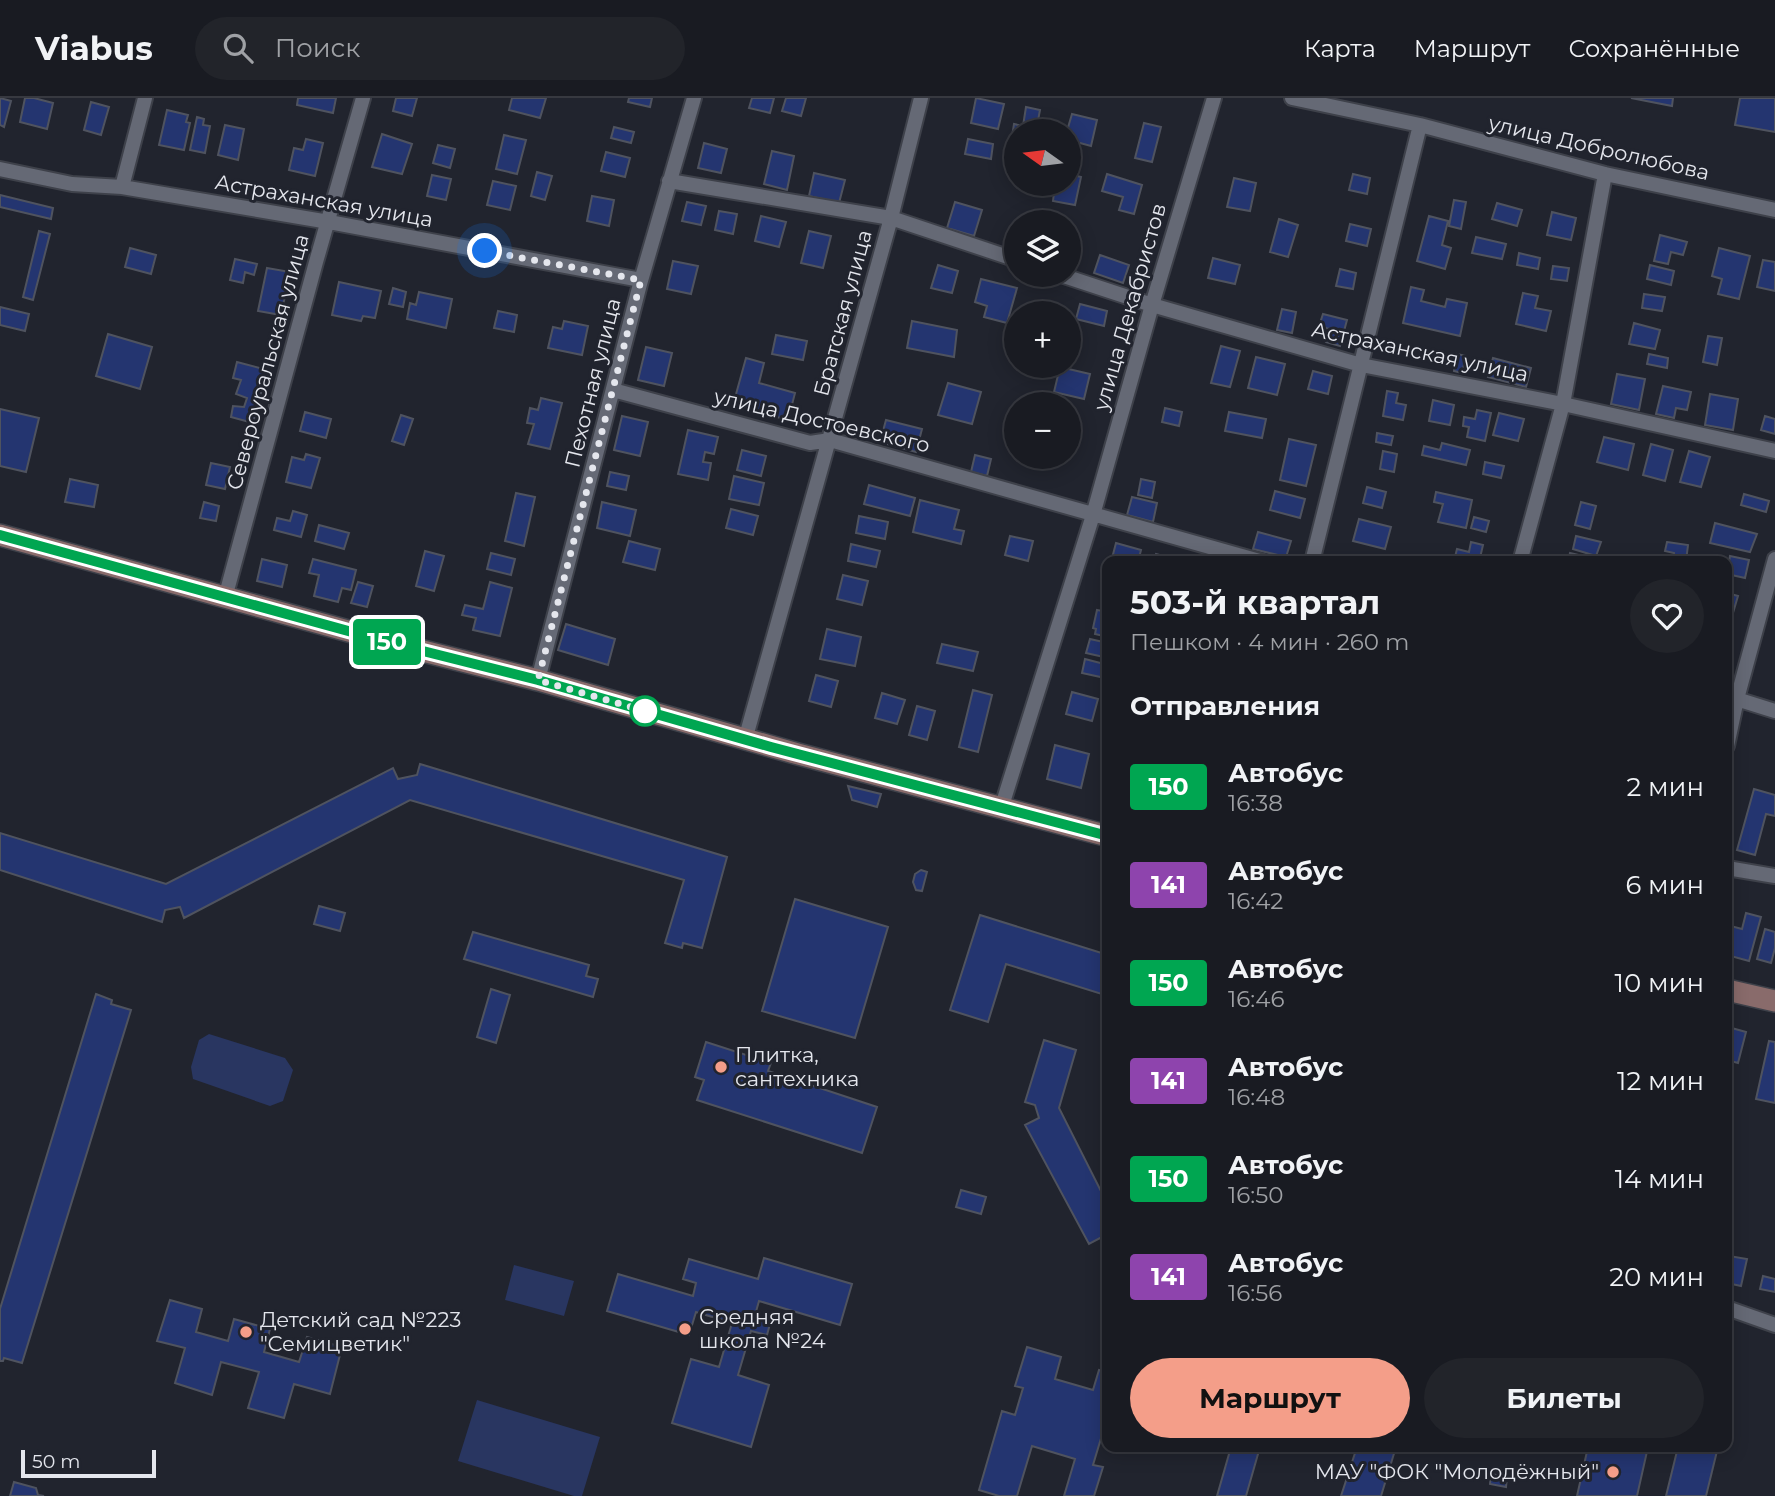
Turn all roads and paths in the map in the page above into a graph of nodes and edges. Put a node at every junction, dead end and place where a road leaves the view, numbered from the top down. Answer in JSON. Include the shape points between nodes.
{"nodes":[{"id":1,"x":145,"y":98,"type":"edge"},
{"id":2,"x":363,"y":98,"type":"edge"},
{"id":3,"x":694,"y":98,"type":"edge"},
{"id":4,"x":921,"y":98,"type":"edge"},
{"id":5,"x":1213,"y":98,"type":"edge"},
{"id":6,"x":1292,"y":98,"type":"edge"},
{"id":7,"x":1420,"y":125,"type":"junction"},
{"id":8,"x":0,"y":169,"type":"edge"},
{"id":9,"x":1605,"y":174,"type":"junction"},
{"id":10,"x":669,"y":181,"type":"junction"},
{"id":11,"x":122,"y":187,"type":"junction"},
{"id":12,"x":1775,"y":210,"type":"edge"},
{"id":13,"x":891,"y":218,"type":"junction"},
{"id":14,"x":329,"y":222,"type":"junction"},
{"id":15,"x":1004,"y":256,"type":"edge"},
{"id":16,"x":641,"y":280,"type":"junction"},
{"id":17,"x":1081,"y":282,"type":"edge"},
{"id":18,"x":1152,"y":305,"type":"junction"},
{"id":19,"x":1361,"y":365,"type":"junction"},
{"id":20,"x":613,"y":390,"type":"junction"},
{"id":21,"x":1563,"y":404,"type":"junction"},
{"id":22,"x":830,"y":440,"type":"junction"},
{"id":23,"x":1775,"y":451,"type":"edge"},
{"id":24,"x":1093,"y":515,"type":"junction"},
{"id":25,"x":0,"y":535,"type":"edge"},
{"id":26,"x":1241,"y":556,"type":"edge"},
{"id":27,"x":1313,"y":556,"type":"edge"},
{"id":28,"x":1522,"y":556,"type":"edge"},
{"id":29,"x":1775,"y":559,"type":"edge"},
{"id":30,"x":225,"y":598,"type":"junction"},
{"id":31,"x":538,"y":680,"type":"junction"},
{"id":32,"x":1732,"y":698,"type":"edge"},
{"id":33,"x":1775,"y":711,"type":"edge"},
{"id":34,"x":745,"y":740,"type":"junction"},
{"id":35,"x":1001,"y":809,"type":"junction"},
{"id":36,"x":1102,"y":834,"type":"edge"},
{"id":37,"x":1732,"y":869,"type":"edge"},
{"id":38,"x":1775,"y":876,"type":"edge"},
{"id":39,"x":1732,"y":991,"type":"edge"},
{"id":40,"x":1775,"y":1001,"type":"edge"},
{"id":41,"x":1732,"y":1310,"type":"edge"},
{"id":42,"x":1775,"y":1325,"type":"edge"}],
"edges":[{"from":1,"to":11,"type":"street"},
{"from":2,"to":14,"type":"street","name":"Североуральская улица"},
{"from":3,"to":10,"type":"street","name":"Пехотная улица"},
{"from":4,"to":13,"type":"street","name":"Братская улица"},
{"from":5,"to":18,"type":"street","name":"улица Декабристов"},
{"from":6,"to":7,"type":"street","name":"улица Добролюбова"},
{"from":7,"to":9,"type":"street","name":"улица Добролюбова"},
{"from":7,"to":19,"type":"street"},
{"from":8,"to":11,"type":"street","name":"Астраханская улица","via":[[72,184]]},
{"from":9,"to":12,"type":"street","name":"улица Добролюбова"},
{"from":9,"to":21,"type":"street"},
{"from":10,"to":13,"type":"street"},
{"from":10,"to":16,"type":"street","name":"Пехотная улица"},
{"from":11,"to":14,"type":"street","name":"Астраханская улица"},
{"from":13,"to":15,"type":"street"},
{"from":13,"to":22,"type":"street","name":"Братская улица"},
{"from":14,"to":16,"type":"street","name":"Астраханская улица"},
{"from":14,"to":30,"type":"street","name":"Североуральская улица"},
{"from":16,"to":20,"type":"street","name":"Пехотная улица"},
{"from":17,"to":18,"type":"street","name":"Астраханская улица"},
{"from":18,"to":19,"type":"street","name":"Астраханская улица"},
{"from":18,"to":24,"type":"street","name":"улица Декабристов"},
{"from":19,"to":21,"type":"street","name":"Астраханская улица"},
{"from":19,"to":27,"type":"street"},
{"from":20,"to":22,"type":"street","name":"улица Достоевского","via":[[810,443]]},
{"from":20,"to":31,"type":"street","name":"Пехотная улица"},
{"from":21,"to":23,"type":"street","name":"Астраханская улица"},
{"from":21,"to":28,"type":"street"},
{"from":22,"to":24,"type":"street","name":"улица Достоевского"},
{"from":22,"to":34,"type":"street","name":"Братская улица"},
{"from":24,"to":26,"type":"street","name":"улица Достоевского"},
{"from":24,"to":35,"type":"street","name":"улица Декабристов"},
{"from":25,"to":30,"type":"main road"},
{"from":29,"to":32,"type":"street"},
{"from":30,"to":31,"type":"main road"},
{"from":31,"to":34,"type":"main road"},
{"from":32,"to":33,"type":"street"},
{"from":34,"to":35,"type":"main road"},
{"from":35,"to":36,"type":"main road"},
{"from":37,"to":38,"type":"street"},
{"from":39,"to":40,"type":"main road"},
{"from":41,"to":42,"type":"street"}]}
